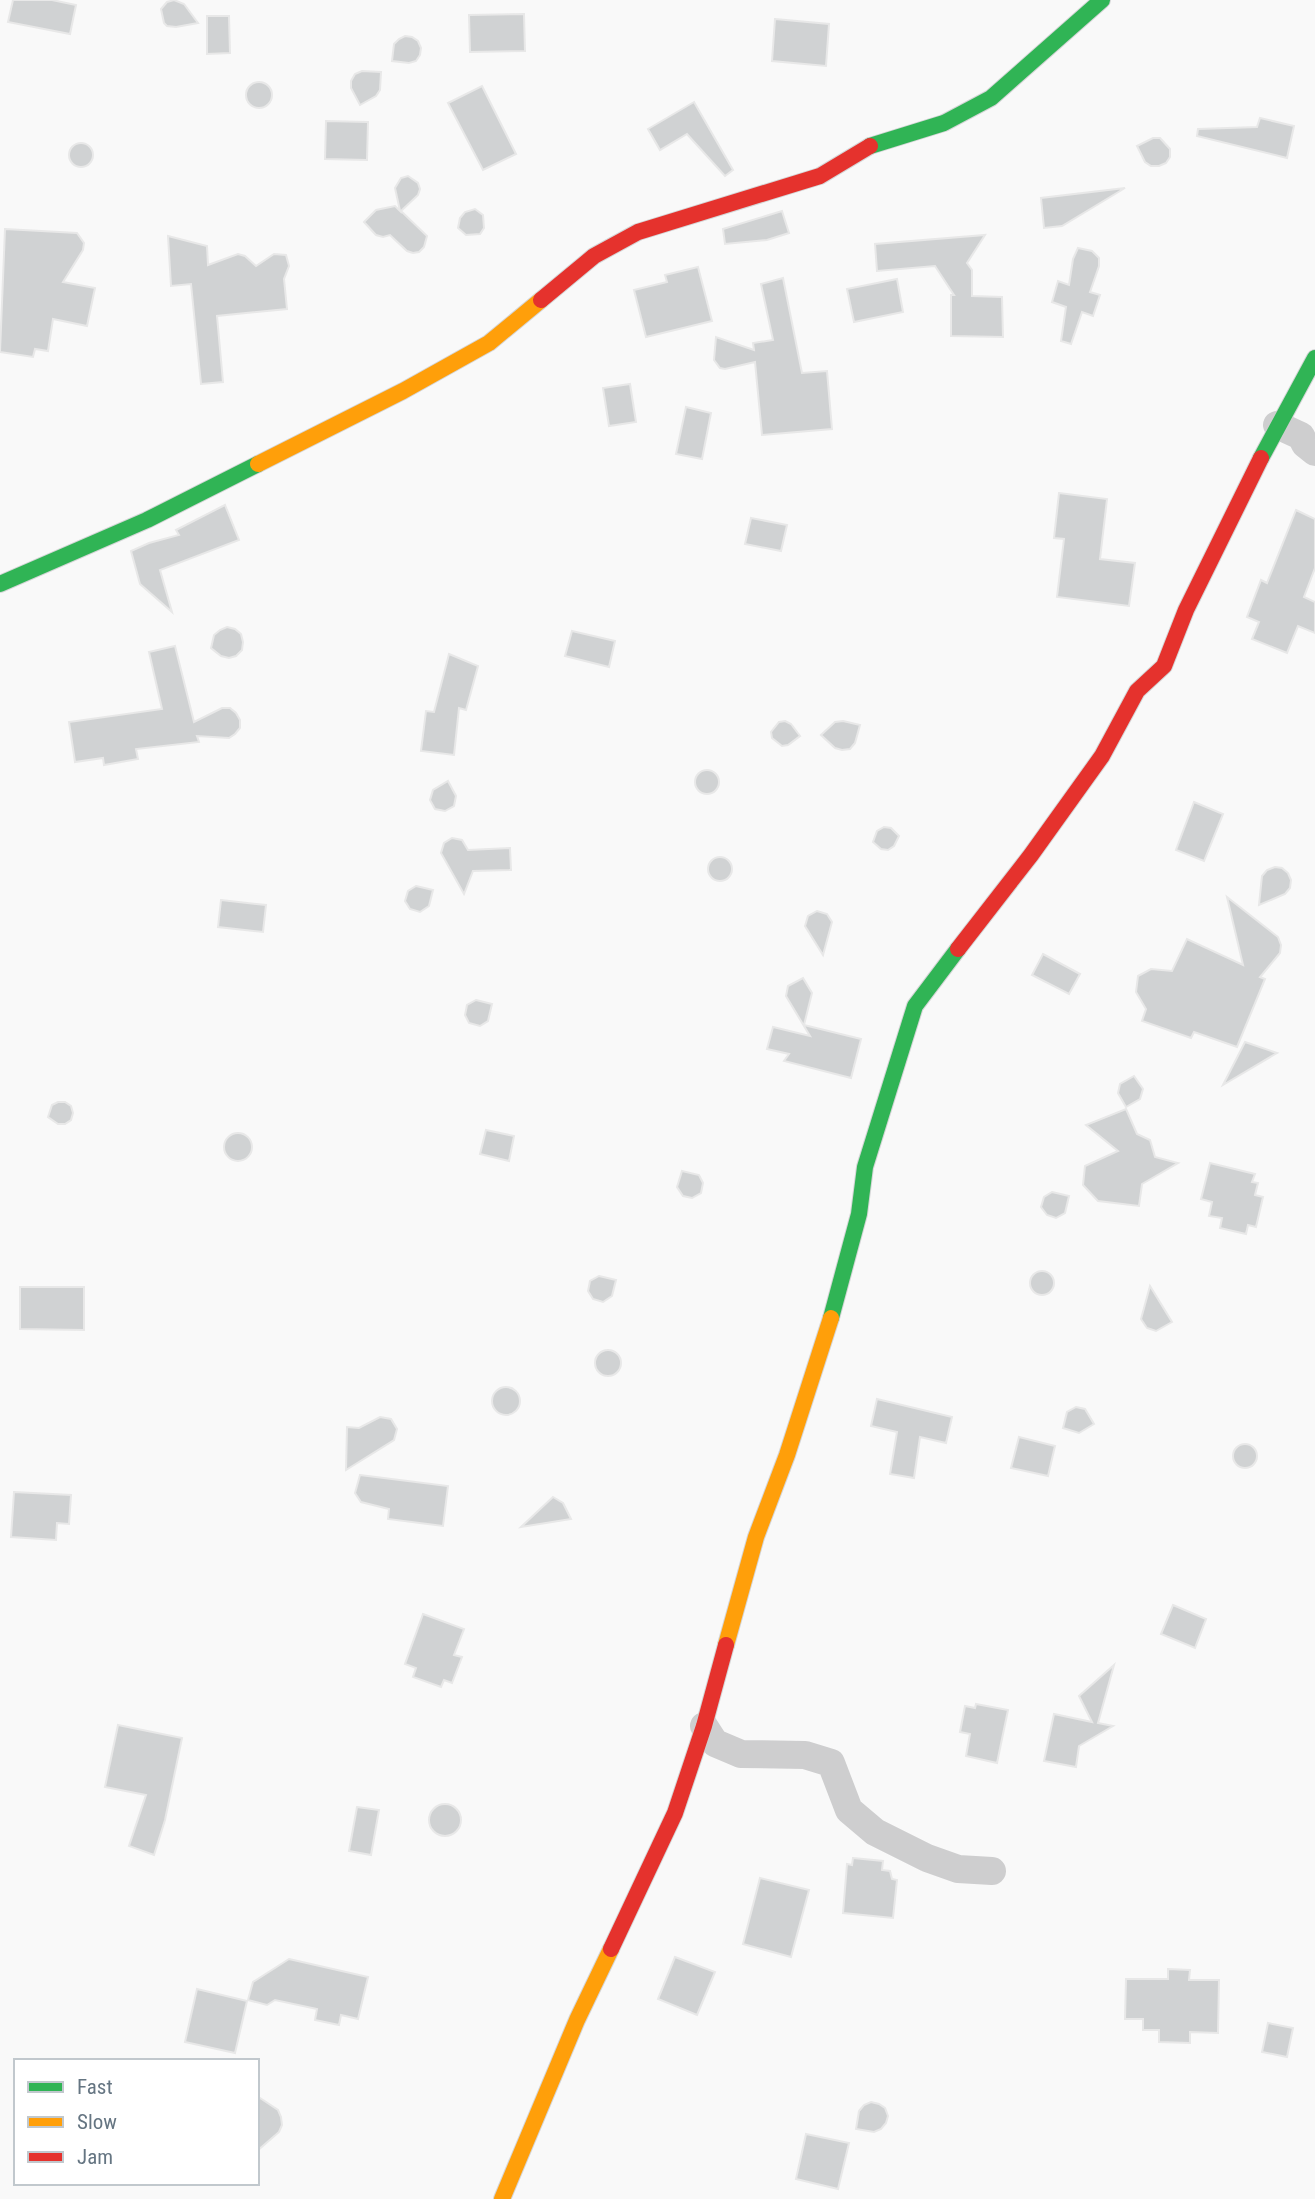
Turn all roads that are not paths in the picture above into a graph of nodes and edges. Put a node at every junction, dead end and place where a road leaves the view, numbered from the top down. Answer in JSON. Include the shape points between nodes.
{"nodes":[{"id":1,"x":1102,"y":0,"type":"edge"},
{"id":2,"x":1315,"y":358,"type":"edge"},
{"id":3,"x":1277,"y":425,"type":"junction"},
{"id":4,"x":1315,"y":452,"type":"edge"},
{"id":5,"x":0,"y":584,"type":"edge"},
{"id":6,"x":704,"y":1726,"type":"junction"},
{"id":7,"x":992,"y":1871,"type":"dead end"},
{"id":8,"x":502,"y":2199,"type":"edge"}],
"edges":[{"from":1,"to":5,"type":"street","via":[[991,98],[944,123],[870,146],[820,176],[638,232],[594,256],[489,343],[403,391],[147,520]]},
{"from":2,"to":3,"type":"street"},
{"from":3,"to":4,"type":"street","via":[[1301,436]]},
{"from":3,"to":6,"type":"street","via":[[1186,610],[1164,666],[1137,691],[1102,756],[915,1006],[865,1167],[859,1214],[823,1346],[756,1537]]},
{"from":6,"to":7,"type":"street","via":[[715,1743],[741,1754],[805,1755],[831,1763],[849,1810],[875,1832],[958,1869]]},
{"from":6,"to":8,"type":"street","via":[[675,1812],[577,2020]]}]}
